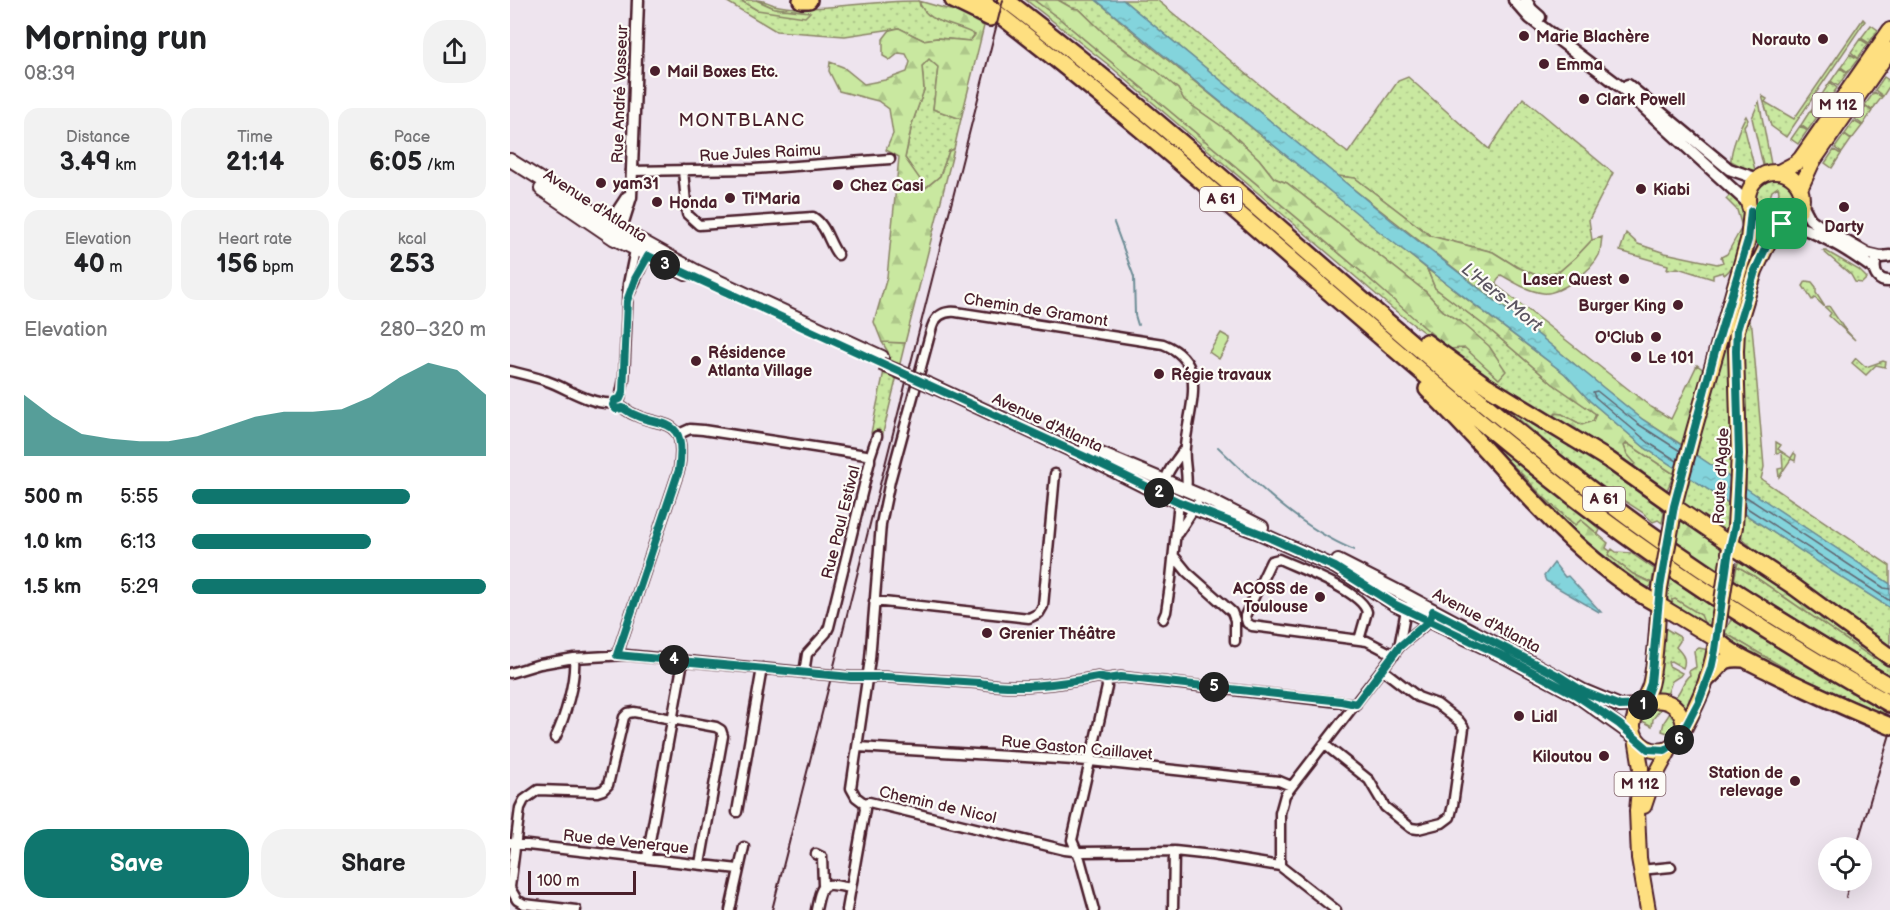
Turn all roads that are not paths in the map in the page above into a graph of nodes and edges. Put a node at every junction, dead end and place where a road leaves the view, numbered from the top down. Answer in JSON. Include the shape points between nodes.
{"nodes":[{"id":1,"x":638,"y":0,"type":"edge"},
{"id":2,"x":801,"y":0,"type":"edge"},
{"id":3,"x":809,"y":0,"type":"edge"},
{"id":4,"x":953,"y":0,"type":"edge"},
{"id":5,"x":980,"y":0,"type":"edge"},
{"id":6,"x":1006,"y":0,"type":"edge"},
{"id":7,"x":1013,"y":0,"type":"edge"},
{"id":8,"x":1515,"y":0,"type":"edge"},
{"id":9,"x":1526,"y":0,"type":"edge"},
{"id":10,"x":1890,"y":30,"type":"edge"},
{"id":11,"x":1047,"y":32,"type":"junction"},
{"id":12,"x":1032,"y":40,"type":"junction"},
{"id":13,"x":1890,"y":50,"type":"edge"},
{"id":14,"x":890,"y":159,"type":"dead end"},
{"id":15,"x":510,"y":160,"type":"edge"},
{"id":16,"x":510,"y":168,"type":"edge"},
{"id":17,"x":683,"y":170,"type":"junction"},
{"id":18,"x":631,"y":171,"type":"junction"},
{"id":19,"x":1779,"y":172,"type":"junction"},
{"id":20,"x":1758,"y":179,"type":"junction"},
{"id":21,"x":1801,"y":196,"type":"junction"},
{"id":22,"x":1750,"y":207,"type":"junction"},
{"id":23,"x":1784,"y":224,"type":"junction"},
{"id":24,"x":612,"y":231,"type":"junction"},
{"id":25,"x":643,"y":249,"type":"junction"},
{"id":26,"x":838,"y":255,"type":"dead end"},
{"id":27,"x":1886,"y":256,"type":"edge"},
{"id":28,"x":1874,"y":269,"type":"junction"},
{"id":29,"x":1341,"y":280,"type":"junction"},
{"id":30,"x":1890,"y":281,"type":"edge"},
{"id":31,"x":627,"y":301,"type":"junction"},
{"id":32,"x":1408,"y":360,"type":"junction"},
{"id":33,"x":510,"y":371,"type":"edge"},
{"id":34,"x":931,"y":382,"type":"junction"},
{"id":35,"x":619,"y":403,"type":"junction"},
{"id":36,"x":679,"y":434,"type":"junction"},
{"id":37,"x":877,"y":436,"type":"dead end"},
{"id":38,"x":1184,"y":449,"type":"junction"},
{"id":39,"x":870,"y":457,"type":"junction"},
{"id":40,"x":1055,"y":474,"type":"dead end"},
{"id":41,"x":1166,"y":481,"type":"junction"},
{"id":42,"x":1186,"y":490,"type":"junction"},
{"id":43,"x":1201,"y":496,"type":"junction"},
{"id":44,"x":1173,"y":500,"type":"junction"},
{"id":45,"x":1674,"y":506,"type":"junction"},
{"id":46,"x":1194,"y":509,"type":"junction"},
{"id":47,"x":1176,"y":539,"type":"junction"},
{"id":48,"x":1731,"y":545,"type":"junction"},
{"id":49,"x":1174,"y":556,"type":"junction"},
{"id":50,"x":874,"y":601,"type":"junction"},
{"id":51,"x":1411,"y":605,"type":"junction"},
{"id":52,"x":1659,"y":605,"type":"junction"},
{"id":53,"x":1431,"y":616,"type":"junction"},
{"id":54,"x":1163,"y":619,"type":"dead end"},
{"id":55,"x":1717,"y":634,"type":"junction"},
{"id":56,"x":1359,"y":640,"type":"junction"},
{"id":57,"x":1235,"y":641,"type":"dead end"},
{"id":58,"x":1396,"y":651,"type":"junction"},
{"id":59,"x":617,"y":655,"type":"junction"},
{"id":60,"x":1890,"y":657,"type":"edge"},
{"id":61,"x":574,"y":658,"type":"junction"},
{"id":62,"x":1745,"y":659,"type":"junction"},
{"id":63,"x":683,"y":661,"type":"junction"},
{"id":64,"x":762,"y":668,"type":"junction"},
{"id":65,"x":1383,"y":670,"type":"junction"},
{"id":66,"x":510,"y":673,"type":"edge"},
{"id":67,"x":804,"y":673,"type":"junction"},
{"id":68,"x":867,"y":676,"type":"junction"},
{"id":69,"x":1708,"y":678,"type":"junction"},
{"id":70,"x":1106,"y":679,"type":"junction"},
{"id":71,"x":1890,"y":686,"type":"edge"},
{"id":72,"x":1356,"y":704,"type":"junction"},
{"id":73,"x":1890,"y":704,"type":"edge"},
{"id":74,"x":1643,"y":705,"type":"junction"},
{"id":75,"x":673,"y":718,"type":"junction"},
{"id":76,"x":1890,"y":726,"type":"edge"},
{"id":77,"x":1683,"y":731,"type":"junction"},
{"id":78,"x":555,"y":738,"type":"dead end"},
{"id":79,"x":1636,"y":738,"type":"junction"},
{"id":80,"x":1324,"y":744,"type":"junction"},
{"id":81,"x":858,"y":747,"type":"junction"},
{"id":82,"x":1671,"y":747,"type":"junction"},
{"id":83,"x":1090,"y":761,"type":"junction"},
{"id":84,"x":1291,"y":786,"type":"junction"},
{"id":85,"x":864,"y":803,"type":"junction"},
{"id":86,"x":737,"y":812,"type":"dead end"},
{"id":87,"x":1638,"y":831,"type":"junction"},
{"id":88,"x":513,"y":843,"type":"edge"},
{"id":89,"x":744,"y":847,"type":"dead end"},
{"id":90,"x":1076,"y":851,"type":"junction"},
{"id":91,"x":1174,"y":851,"type":"junction"},
{"id":92,"x":816,"y":854,"type":"dead end"},
{"id":93,"x":648,"y":857,"type":"junction"},
{"id":94,"x":700,"y":864,"type":"junction"},
{"id":95,"x":1280,"y":866,"type":"junction"},
{"id":96,"x":1671,"y":867,"type":"dead end"},
{"id":97,"x":738,"y":869,"type":"junction"},
{"id":98,"x":1640,"y":870,"type":"junction"},
{"id":99,"x":823,"y":885,"type":"junction"},
{"id":100,"x":510,"y":887,"type":"edge"},
{"id":101,"x":851,"y":888,"type":"junction"},
{"id":102,"x":576,"y":910,"type":"edge"},
{"id":103,"x":730,"y":910,"type":"edge"},
{"id":104,"x":816,"y":910,"type":"edge"},
{"id":105,"x":847,"y":910,"type":"edge"},
{"id":106,"x":1094,"y":910,"type":"edge"},
{"id":107,"x":1173,"y":910,"type":"edge"},
{"id":108,"x":1336,"y":910,"type":"edge"},
{"id":109,"x":1648,"y":910,"type":"edge"}],
"edges":[{"from":1,"to":18,"type":"street","name":"Rue André Vasseur"},
{"from":2,"to":3,"type":"highway"},
{"from":4,"to":12,"type":"highway"},
{"from":5,"to":12,"type":"highway"},
{"from":6,"to":11,"type":"highway","number":"A 61"},
{"from":7,"to":11,"type":"highway"},
{"from":8,"to":22,"type":"street","via":[[1530,18],[1620,87]]},
{"from":9,"to":20,"type":"street","via":[[1537,15],[1652,103],[1729,169]]},
{"from":10,"to":19,"type":"main road","number":"M 112","via":[[1801,158]]},
{"from":11,"to":29,"type":"highway","number":"A 61"},
{"from":12,"to":32,"type":"highway","number":"A 61"},
{"from":13,"to":21,"type":"main road","number":"M 112","via":[[1812,163]]},
{"from":14,"to":17,"type":"street","name":"Rue Jules Raimu"},
{"from":15,"to":24,"type":"main road","name":"Avenue d'Atlanta"},
{"from":16,"to":24,"type":"main road","name":"Avenue d'Atlanta"},
{"from":17,"to":18,"type":"street","name":"Rue Jules Raimu"},
{"from":17,"to":26,"type":"street","via":[[687,214],[699,225],[813,217],[825,228]]},
{"from":18,"to":24,"type":"street","name":"Rue André Vasseur","via":[[631,196]]},
{"from":19,"to":20,"type":"main road"},
{"from":19,"to":21,"type":"main road","via":[[1792,178]]},
{"from":20,"to":22,"type":"main road","via":[[1749,193]]},
{"from":21,"to":23,"type":"main road","via":[[1798,211]]},
{"from":21,"to":27,"type":"street","via":[[1816,224],[1868,254]]},
{"from":22,"to":23,"type":"main road","via":[[1764,223]]},
{"from":22,"to":45,"type":"main road","name":"Route d'Agde","via":[[1748,240]]},
{"from":23,"to":28,"type":"street","via":[[1803,227]]},
{"from":23,"to":48,"type":"main road","name":"Route d'Agde","via":[[1770,238],[1755,271],[1737,330],[1739,454]]},
{"from":24,"to":25,"type":"main road","name":"Avenue d'Atlanta"},
{"from":25,"to":31,"type":"street"},
{"from":25,"to":31,"type":"street","via":[[628,284]]},
{"from":25,"to":34,"type":"main road","name":"Avenue d'Atlanta","bridge":true},
{"from":27,"to":28,"type":"street","via":[[1876,262]]},
{"from":28,"to":30,"type":"street","via":[[1879,279]]},
{"from":29,"to":45,"type":"highway","via":[[1487,386],[1609,460]]},
{"from":29,"to":71,"type":"highway","number":"A 61","via":[[1514,429],[1645,530],[1753,604]]},
{"from":31,"to":35,"type":"street","via":[[624,379]]},
{"from":32,"to":52,"type":"highway","via":[[1410,372],[1522,492],[1621,580]]},
{"from":32,"to":73,"type":"highway","number":"A 61","via":[[1544,473],[1648,552],[1767,632]]},
{"from":33,"to":35,"type":"street","via":[[546,380],[594,401]]},
{"from":34,"to":41,"type":"main road","name":"Avenue d'Atlanta"},
{"from":34,"to":44,"type":"main road","name":"Avenue d'Atlanta"},
{"from":35,"to":36,"type":"street"},
{"from":36,"to":39,"type":"street","name":"Rue Paul Estival","via":[[690,429],[703,430]]},
{"from":36,"to":59,"type":"street","via":[[679,470]]},
{"from":37,"to":39,"type":"street"},
{"from":38,"to":41,"type":"street","name":"Chemin de Gramont","via":[[1170,466]]},
{"from":38,"to":42,"type":"street","name":"Chemin de Gramont"},
{"from":38,"to":50,"type":"street","name":"Chemin de Gramont","via":[[1194,382],[1190,366],[1174,348],[956,312],[941,314],[932,327],[887,491]]},
{"from":39,"to":67,"type":"street","name":"Rue Paul Estival","via":[[829,627],[807,654]]},
{"from":40,"to":50,"type":"street","via":[[1043,606],[1035,616]]},
{"from":41,"to":42,"type":"main road","name":"Avenue d'Atlanta"},
{"from":41,"to":44,"type":"street"},
{"from":42,"to":43,"type":"main road","name":"Avenue d'Atlanta"},
{"from":42,"to":44,"type":"main road"},
{"from":43,"to":46,"type":"street"},
{"from":43,"to":51,"type":"main road","name":"Avenue d'Atlanta","via":[[1364,574]]},
{"from":44,"to":46,"type":"main road","name":"Avenue d'Atlanta"},
{"from":44,"to":47,"type":"street"},
{"from":45,"to":48,"type":"main road"},
{"from":45,"to":52,"type":"main road","name":"Route d'Agde","bridge":true},
{"from":46,"to":47,"type":"street"},
{"from":46,"to":51,"type":"main road","name":"Avenue d'Atlanta","via":[[1259,533]]},
{"from":47,"to":49,"type":"street"},
{"from":48,"to":55,"type":"main road","name":"Route d'Agde","bridge":true},
{"from":48,"to":60,"type":"highway"},
{"from":49,"to":54,"type":"street"},
{"from":49,"to":57,"type":"street","via":[[1232,612]]},
{"from":50,"to":68,"type":"street","name":"Chemin de Gramont"},
{"from":51,"to":53,"type":"main road","name":"Avenue d'Atlanta"},
{"from":51,"to":58,"type":"street"},
{"from":52,"to":55,"type":"main road"},
{"from":52,"to":74,"type":"main road","name":"Route d'Agde","via":[[1651,683]]},
{"from":53,"to":58,"type":"street"},
{"from":53,"to":74,"type":"main road","name":"Avenue d'Atlanta","via":[[1584,692],[1620,706]]},
{"from":53,"to":79,"type":"main road","name":"Avenue d'Atlanta","via":[[1576,695]]},
{"from":55,"to":62,"type":"highway"},
{"from":55,"to":69,"type":"main road","name":"Route d'Agde"},
{"from":56,"to":56,"type":"street","via":[[1247,623],[1245,615],[1271,561],[1279,559],[1352,594],[1367,612]]},
{"from":56,"to":58,"type":"street"},
{"from":58,"to":65,"type":"street"},
{"from":59,"to":61,"type":"street"},
{"from":59,"to":63,"type":"street"},
{"from":61,"to":66,"type":"street"},
{"from":61,"to":78,"type":"street","via":[[574,671]]},
{"from":62,"to":69,"type":"highway","via":[[1724,660]]},
{"from":62,"to":76,"type":"highway"},
{"from":63,"to":64,"type":"street"},
{"from":63,"to":75,"type":"street"},
{"from":64,"to":67,"type":"street"},
{"from":64,"to":86,"type":"street"},
{"from":65,"to":72,"type":"street"},
{"from":65,"to":80,"type":"street","via":[[1418,697],[1437,704],[1464,728],[1450,817],[1418,829],[1404,824],[1385,807],[1369,780]]},
{"from":67,"to":68,"type":"street"},
{"from":68,"to":70,"type":"street","via":[[998,686]]},
{"from":68,"to":81,"type":"street","name":"Chemin de Nicol"},
{"from":69,"to":77,"type":"main road","name":"Route d'Agde"},
{"from":70,"to":72,"type":"street","via":[[1121,677]]},
{"from":70,"to":83,"type":"street"},
{"from":72,"to":80,"type":"street"},
{"from":74,"to":77,"type":"main road","via":[[1654,700],[1672,704],[1680,713]]},
{"from":74,"to":79,"type":"main road","via":[[1633,722]]},
{"from":75,"to":88,"type":"street","via":[[628,713],[608,785],[597,792],[538,790],[530,794],[520,808]]},
{"from":75,"to":93,"type":"street"},
{"from":75,"to":94,"type":"street","via":[[716,727],[723,736]]},
{"from":77,"to":82,"type":"main road"},
{"from":79,"to":82,"type":"main road","via":[[1648,749],[1660,751]]},
{"from":79,"to":87,"type":"main road","number":"M 112","via":[[1641,768]]},
{"from":80,"to":84,"type":"street"},
{"from":81,"to":83,"type":"street","name":"Rue Gaston Caillavet"},
{"from":81,"to":85,"type":"street","name":"Chemin de Nicol","via":[[851,788]]},
{"from":82,"to":87,"type":"main road","number":"M 112","via":[[1652,783]]},
{"from":83,"to":84,"type":"street","name":"Rue Gaston Caillavet","via":[[1280,781]]},
{"from":83,"to":90,"type":"street","via":[[1072,840]]},
{"from":84,"to":95,"type":"street","via":[[1281,803]]},
{"from":85,"to":90,"type":"street","name":"Chemin de Nicol"},
{"from":85,"to":101,"type":"street"},
{"from":87,"to":98,"type":"main road","number":"M 112"},
{"from":88,"to":93,"type":"street","name":"Rue de Venerque"},
{"from":88,"to":100,"type":"street"},
{"from":89,"to":97,"type":"street"},
{"from":90,"to":91,"type":"street","name":"Chemin de Nicol"},
{"from":90,"to":106,"type":"street"},
{"from":91,"to":95,"type":"street","name":"Chemin de Nicol"},
{"from":91,"to":107,"type":"street"},
{"from":92,"to":99,"type":"street","via":[[824,861]]},
{"from":93,"to":94,"type":"street","name":"Rue de Venerque"},
{"from":94,"to":97,"type":"street","name":"Rue de Venerque"},
{"from":95,"to":108,"type":"street","name":"Chemin de Nicol"},
{"from":96,"to":98,"type":"street"},
{"from":97,"to":103,"type":"street"},
{"from":98,"to":109,"type":"main road","number":"M 112"},
{"from":99,"to":101,"type":"street"},
{"from":99,"to":104,"type":"street"},
{"from":100,"to":102,"type":"street","via":[[524,904]]},
{"from":101,"to":105,"type":"street"}]}
